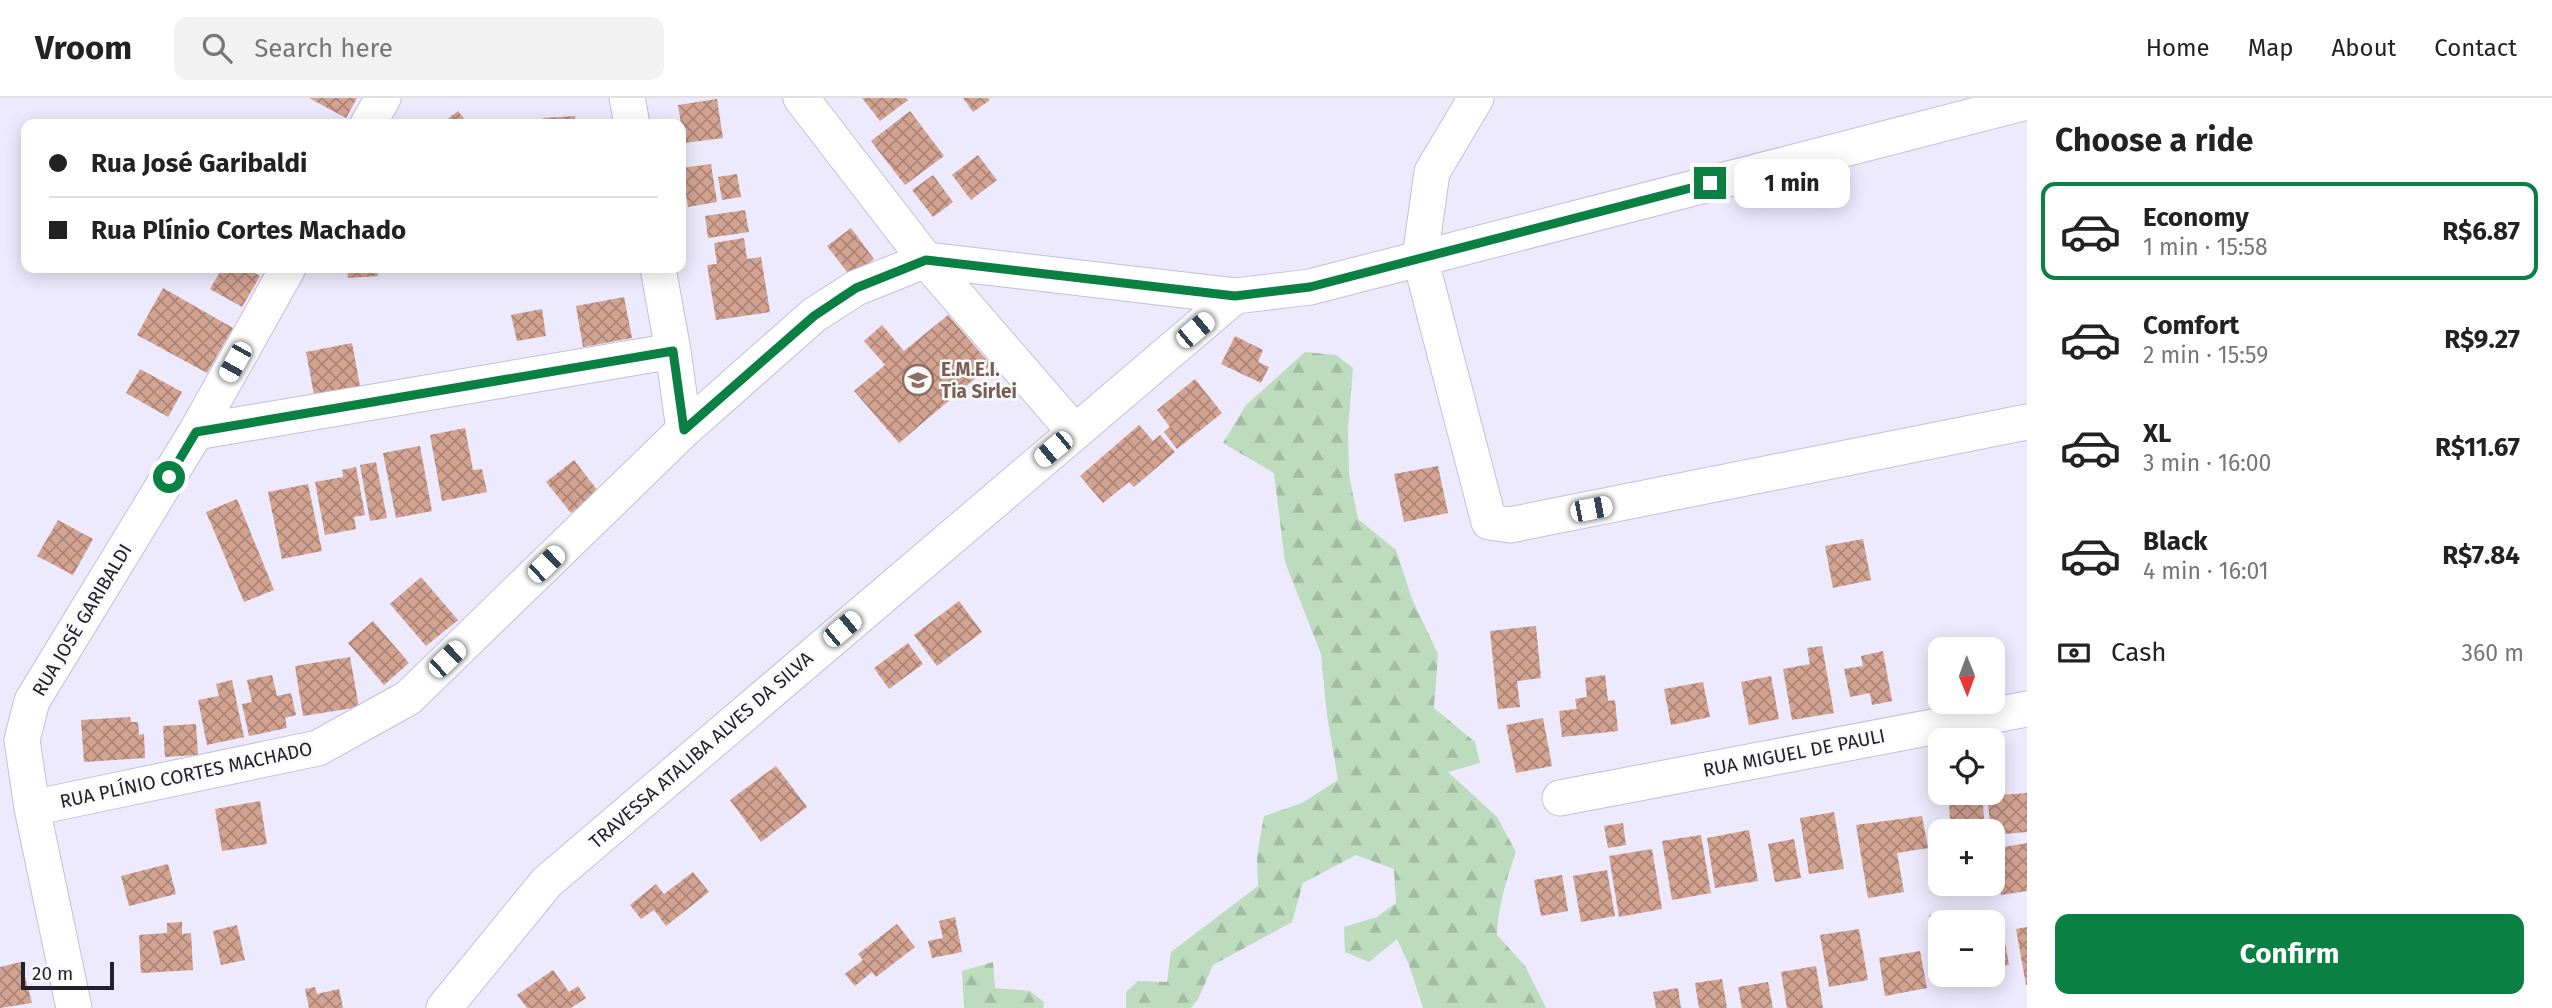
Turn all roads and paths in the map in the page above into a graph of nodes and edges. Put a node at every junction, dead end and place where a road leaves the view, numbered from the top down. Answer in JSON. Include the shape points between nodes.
{"nodes":[{"id":1,"x":383,"y":98,"type":"edge"},
{"id":2,"x":627,"y":98,"type":"edge"},
{"id":3,"x":800,"y":98,"type":"edge"},
{"id":4,"x":1476,"y":98,"type":"edge"},
{"id":5,"x":2027,"y":102,"type":"edge"},
{"id":6,"x":371,"y":119,"type":"edge"},
{"id":7,"x":631,"y":119,"type":"edge"},
{"id":8,"x":1420,"y":258,"type":"junction"},
{"id":9,"x":926,"y":260,"type":"junction"},
{"id":10,"x":285,"y":273,"type":"edge"},
{"id":11,"x":659,"y":273,"type":"edge"},
{"id":12,"x":1235,"y":296,"type":"junction"},
{"id":13,"x":673,"y":351,"type":"junction"},
{"id":14,"x":2027,"y":422,"type":"edge"},
{"id":15,"x":684,"y":430,"type":"junction"},
{"id":16,"x":1074,"y":431,"type":"junction"},
{"id":17,"x":196,"y":432,"type":"junction"},
{"id":18,"x":2027,"y":709,"type":"edge"},
{"id":19,"x":1560,"y":798,"type":"dead end"},
{"id":20,"x":32,"y":808,"type":"junction"},
{"id":21,"x":74,"y":1008,"type":"edge"},
{"id":22,"x":444,"y":1008,"type":"edge"}],
"edges":[{"from":1,"to":6,"type":"street"},
{"from":2,"to":7,"type":"street"},
{"from":3,"to":9,"type":"street"},
{"from":4,"to":8,"type":"street","via":[[1432,172]]},
{"from":5,"to":8,"type":"street","name":"RUA PLÍNIO CORTES MACHADO"},
{"from":8,"to":12,"type":"street","name":"RUA PLÍNIO CORTES MACHADO","via":[[1310,287]]},
{"from":8,"to":14,"type":"street","via":[[1489,522],[1510,525]]},
{"from":9,"to":12,"type":"street","name":"RUA PLÍNIO CORTES MACHADO"},
{"from":9,"to":15,"type":"street","name":"RUA PLÍNIO CORTES MACHADO","via":[[856,288],[814,316]]},
{"from":9,"to":16,"type":"street"},
{"from":10,"to":17,"type":"street","name":"RUA JOSÉ GARIBALDI"},
{"from":11,"to":13,"type":"street"},
{"from":12,"to":16,"type":"street","name":"TRAVESSA ATALIBA ALVES DA SILVA"},
{"from":13,"to":15,"type":"street"},
{"from":13,"to":17,"type":"street"},
{"from":15,"to":20,"type":"street","name":"RUA PLÍNIO CORTES MACHADO","via":[[408,698],[318,748]]},
{"from":16,"to":22,"type":"street","name":"TRAVESSA ATALIBA ALVES DA SILVA","via":[[547,882]]},
{"from":17,"to":20,"type":"street","name":"RUA JOSÉ GARIBALDI","via":[[32,701],[22,740]]},
{"from":18,"to":19,"type":"street","name":"RUA MIGUEL DE PAULI"},
{"from":20,"to":21,"type":"street","name":"RUA JOSÉ GARIBALDI"}]}
